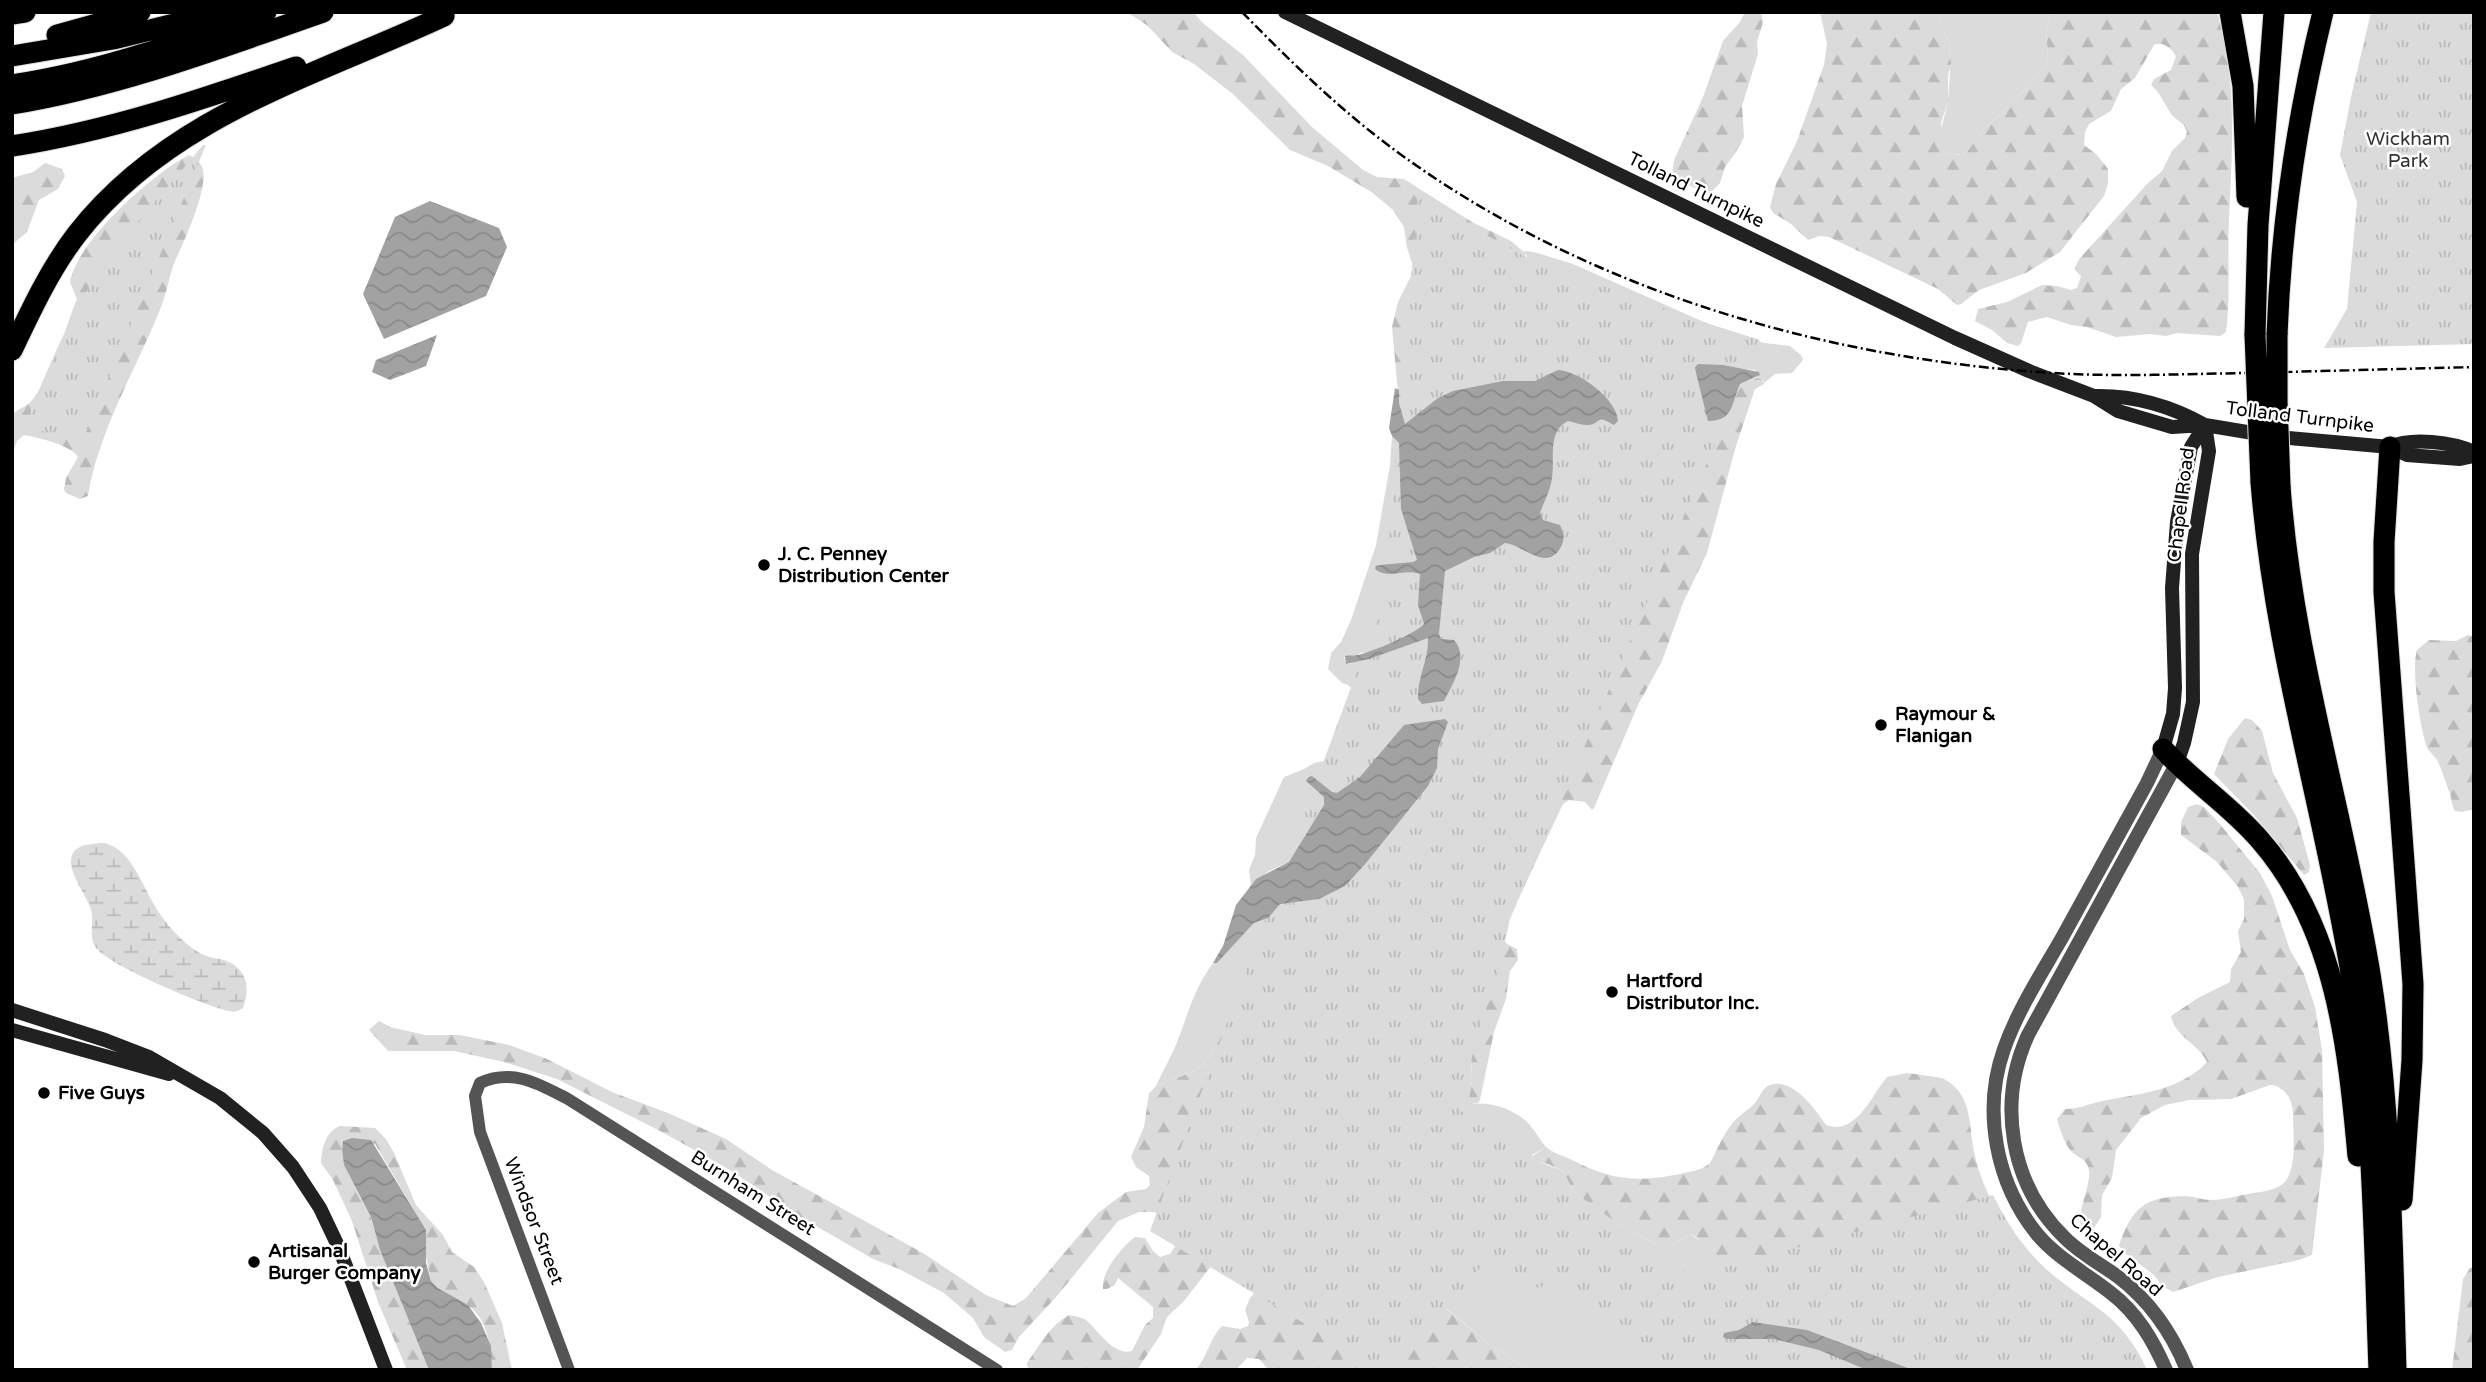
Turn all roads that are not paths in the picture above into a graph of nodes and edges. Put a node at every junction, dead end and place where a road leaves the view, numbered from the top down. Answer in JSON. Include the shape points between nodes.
{"nodes":[{"id":1,"x":25,"y":12,"type":"edge"},
{"id":2,"x":139,"y":12,"type":"edge"},
{"id":3,"x":224,"y":12,"type":"edge"},
{"id":4,"x":266,"y":12,"type":"edge"},
{"id":5,"x":323,"y":12,"type":"edge"},
{"id":6,"x":1285,"y":12,"type":"edge"},
{"id":7,"x":2230,"y":12,"type":"edge"},
{"id":8,"x":2274,"y":12,"type":"edge"},
{"id":9,"x":2323,"y":12,"type":"edge"},
{"id":10,"x":12,"y":14,"type":"edge"},
{"id":11,"x":449,"y":14,"type":"edge"},
{"id":12,"x":12,"y":43,"type":"edge"},
{"id":13,"x":12,"y":56,"type":"edge"},
{"id":14,"x":12,"y":85,"type":"edge"},
{"id":15,"x":12,"y":104,"type":"edge"},
{"id":16,"x":12,"y":146,"type":"edge"},
{"id":17,"x":2254,"y":313,"type":"junction"},
{"id":18,"x":12,"y":350,"type":"edge"},
{"id":19,"x":2205,"y":425,"type":"junction"},
{"id":20,"x":2390,"y":447,"type":"junction"},
{"id":21,"x":2474,"y":454,"type":"edge"},
{"id":22,"x":2270,"y":484,"type":"junction"},
{"id":23,"x":2175,"y":535,"type":"junction"},
{"id":24,"x":2194,"y":537,"type":"junction"},
{"id":25,"x":2170,"y":756,"type":"junction"},
{"id":26,"x":2079,"y":906,"type":"junction"},
{"id":27,"x":2094,"y":914,"type":"junction"},
{"id":28,"x":12,"y":1010,"type":"edge"},
{"id":29,"x":2017,"y":1019,"type":"junction"},
{"id":30,"x":2031,"y":1028,"type":"junction"},
{"id":31,"x":12,"y":1030,"type":"edge"},
{"id":32,"x":180,"y":1076,"type":"junction"},
{"id":33,"x":480,"y":1083,"type":"joint"},
{"id":34,"x":2384,"y":1268,"type":"junction"},
{"id":35,"x":387,"y":1370,"type":"edge"},
{"id":36,"x":569,"y":1370,"type":"edge"},
{"id":37,"x":997,"y":1370,"type":"edge"},
{"id":38,"x":2166,"y":1370,"type":"edge"},
{"id":39,"x":2187,"y":1370,"type":"edge"},
{"id":40,"x":2379,"y":1370,"type":"edge"},
{"id":41,"x":2396,"y":1370,"type":"edge"}],
"edges":[{"from":1,"to":10,"type":"highway"},
{"from":2,"to":12,"type":"highway","via":[[76,32]]},
{"from":3,"to":13,"type":"highway","via":[[113,39]]},
{"from":4,"to":14,"type":"highway","via":[[135,56]]},
{"from":5,"to":15,"type":"highway","via":[[144,74]]},
{"from":6,"to":19,"type":"main road","name":"Tolland Turnpike","via":[[1955,338],[2094,396],[2121,395],[2183,412]]},
{"from":7,"to":17,"type":"highway","via":[[2245,111],[2246,283]]},
{"from":8,"to":17,"type":"highway"},
{"from":9,"to":22,"type":"highway","bridge":true,"via":[[2291,171],[2280,270]]},
{"from":11,"to":16,"type":"highway","via":[[152,115]]},
{"from":11,"to":18,"type":"highway","via":[[236,108],[160,153],[104,203],[70,244]]},
{"from":17,"to":22,"type":"highway","bridge":true},
{"from":19,"to":20,"type":"main road","name":"Tolland Turnpike"},
{"from":19,"to":23,"type":"main road","name":"Chapel Road","via":[[2189,454]]},
{"from":19,"to":24,"type":"main road","name":"Chapel Road","via":[[2209,451]]},
{"from":20,"to":21,"type":"main road","name":"Tolland Turnpike","via":[[2407,455],[2460,459]]},
{"from":20,"to":34,"type":"highway","via":[[2384,592],[2414,1002],[2403,1189]]},
{"from":22,"to":34,"type":"highway","via":[[2269,559],[2282,644],[2356,997]]},
{"from":23,"to":24,"type":"street"},
{"from":23,"to":25,"type":"main road","name":"Chapel Road"},
{"from":24,"to":25,"type":"main road","name":"Chapel Road","via":[[2193,702],[2188,730]]},
{"from":25,"to":26,"type":"street","name":"Chapel Road","via":[[2147,783]]},
{"from":25,"to":27,"type":"street","name":"Chapel Road"},
{"from":25,"to":34,"type":"highway","via":[[2239,817],[2277,860],[2317,935],[2340,1017],[2363,1212]]},
{"from":26,"to":27,"type":"street"},
{"from":26,"to":29,"type":"street","name":"Chapel Road"},
{"from":27,"to":30,"type":"street","name":"Chapel Road"},
{"from":28,"to":32,"type":"main road","via":[[138,1053]]},
{"from":29,"to":30,"type":"street"},
{"from":29,"to":38,"type":"street","name":"Chapel Road","via":[[1999,1064],[1994,1103],[1996,1141],[2008,1184],[2028,1221],[2053,1251],[2134,1316]]},
{"from":30,"to":39,"type":"street","name":"Chapel Road","via":[[2017,1064],[2011,1103],[2014,1142],[2024,1179],[2065,1238],[2148,1305],[2168,1331]]},
{"from":31,"to":32,"type":"main road"},
{"from":32,"to":35,"type":"main road","via":[[244,1117],[301,1177],[330,1228]]},
{"from":33,"to":36,"type":"street","name":"Windsor Street","via":[[475,1096],[480,1132]]},
{"from":33,"to":37,"type":"street","name":"Burnham Street","via":[[507,1076],[530,1079],[569,1099]]},
{"from":34,"to":40,"type":"highway"},
{"from":34,"to":41,"type":"highway"}]}
